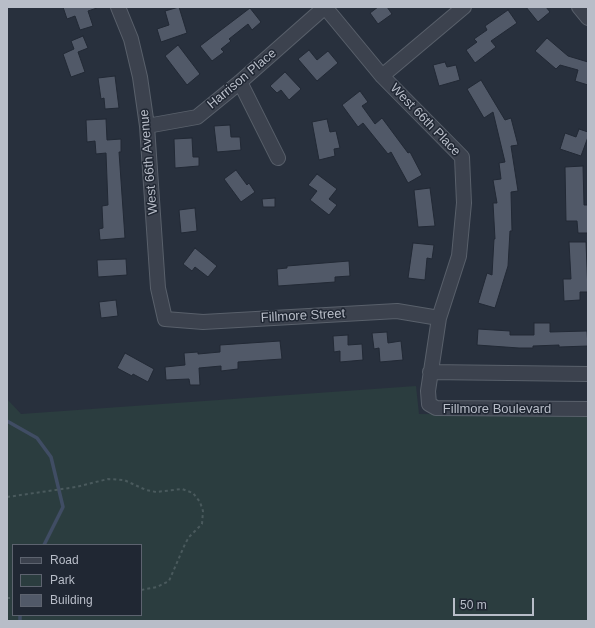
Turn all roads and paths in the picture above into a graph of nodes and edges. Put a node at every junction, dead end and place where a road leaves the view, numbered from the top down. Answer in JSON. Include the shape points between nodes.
{"nodes":[{"id":1,"x":118,"y":7,"type":"edge"},
{"id":2,"x":325,"y":7,"type":"edge"},
{"id":3,"x":464,"y":7,"type":"edge"},
{"id":4,"x":579,"y":7,"type":"edge"},
{"id":5,"x":588,"y":18,"type":"edge"},
{"id":6,"x":382,"y":76,"type":"junction"},
{"id":7,"x":240,"y":82,"type":"junction"},
{"id":8,"x":147,"y":126,"type":"junction"},
{"id":9,"x":278,"y":158,"type":"dead end"},
{"id":10,"x":439,"y":318,"type":"junction"},
{"id":11,"x":165,"y":319,"type":"joint"},
{"id":12,"x":430,"y":372,"type":"junction"},
{"id":13,"x":588,"y":374,"type":"edge"},
{"id":14,"x":588,"y":409,"type":"edge"},
{"id":15,"x":7,"y":497,"type":"edge"},
{"id":16,"x":142,"y":590,"type":"edge"}],
"edges":[{"from":1,"to":8,"type":"street","name":"West 66th Avenue","via":[[131,39]]},
{"from":2,"to":6,"type":"street","name":"West 66th Place"},
{"from":2,"to":7,"type":"street","name":"Harrison Place"},
{"from":3,"to":6,"type":"street"},
{"from":4,"to":5,"type":"street"},
{"from":6,"to":10,"type":"street","name":"West 66th Place","via":[[462,157],[464,203],[459,256]]},
{"from":7,"to":8,"type":"street","name":"Harrison Place","via":[[197,117]]},
{"from":7,"to":9,"type":"street"},
{"from":8,"to":11,"type":"street","name":"West 66th Avenue","via":[[158,288]]},
{"from":10,"to":11,"type":"street","name":"Fillmore Street","via":[[397,311],[203,322]]},
{"from":10,"to":12,"type":"street","name":"West 66th Place"},
{"from":12,"to":13,"type":"street"},
{"from":12,"to":14,"type":"street","name":"Fillmore Boulevard","via":[[429,404],[436,408]]},
{"from":15,"to":16,"type":"path","via":[[76,487],[108,479],[124,480],[156,492],[182,489],[197,496],[202,511],[202,524],[189,537],[169,581]]}]}
